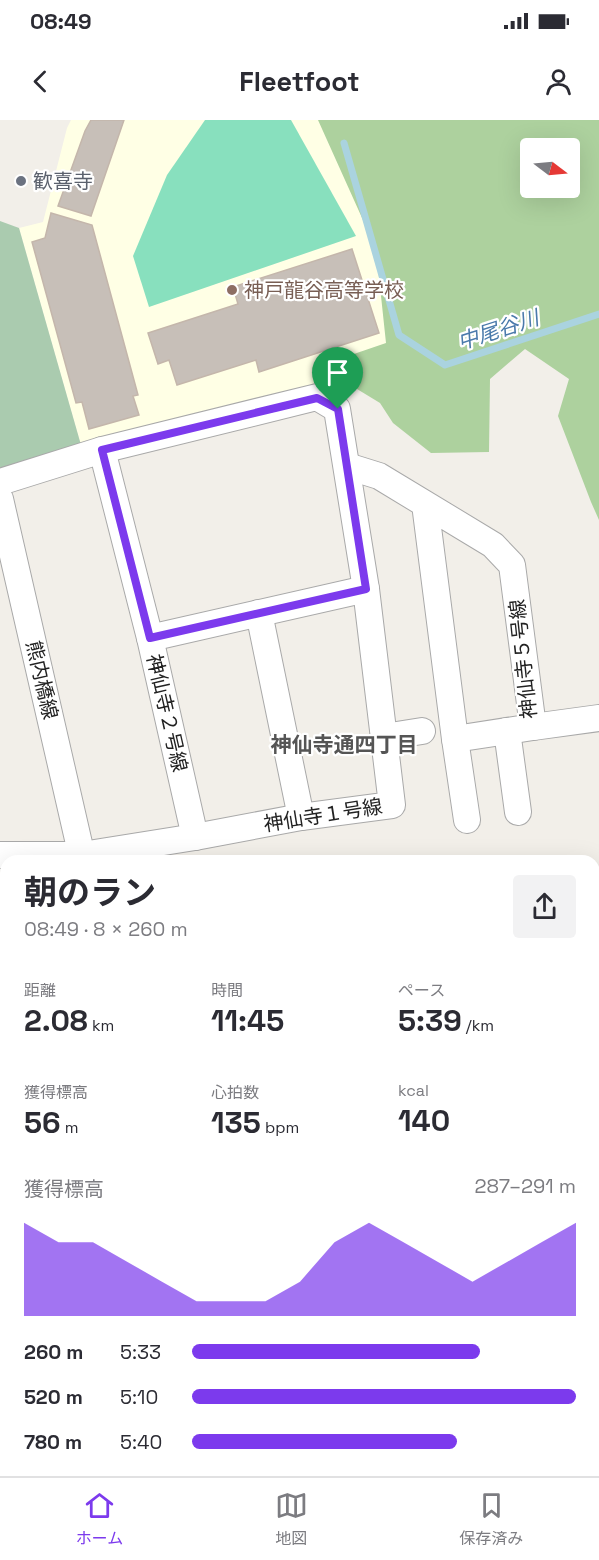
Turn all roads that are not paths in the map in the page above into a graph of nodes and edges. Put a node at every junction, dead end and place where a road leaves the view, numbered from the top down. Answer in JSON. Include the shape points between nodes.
{"nodes":[{"id":1,"x":102,"y":450,"type":"junction"},
{"id":2,"x":347,"y":466,"type":"junction"},
{"id":3,"x":0,"y":482,"type":"edge"},
{"id":4,"x":0,"y":499,"type":"edge"},
{"id":5,"x":425,"y":504,"type":"junction"},
{"id":6,"x":366,"y":589,"type":"junction"},
{"id":7,"x":259,"y":613,"type":"junction"},
{"id":8,"x":150,"y":638,"type":"junction"},
{"id":9,"x":599,"y":718,"type":"edge"},
{"id":10,"x":533,"y":727,"type":"junction"},
{"id":11,"x":422,"y":731,"type":"dead end"},
{"id":12,"x":507,"y":731,"type":"junction"},
{"id":13,"x":384,"y":737,"type":"junction"},
{"id":14,"x":455,"y":739,"type":"junction"},
{"id":15,"x":518,"y":812,"type":"dead end"},
{"id":16,"x":301,"y":817,"type":"junction"},
{"id":17,"x":467,"y":820,"type":"dead end"},
{"id":18,"x":195,"y":837,"type":"junction"},
{"id":19,"x":81,"y":855,"type":"edge"},
{"id":20,"x":98,"y":855,"type":"edge"}],
"edges":[{"from":1,"to":2,"type":"street","name":"神仙寺１号線","via":[[317,398],[338,409]]},
{"from":1,"to":3,"type":"street","name":"神仙寺１号線"},
{"from":1,"to":8,"type":"street","name":"神仙寺２号線"},
{"from":2,"to":5,"type":"street","name":"神仙寺５号線","via":[[379,476]]},
{"from":2,"to":6,"type":"street","name":"神仙寺１号線"},
{"from":4,"to":19,"type":"street","name":"熊内橋線"},
{"from":5,"to":10,"type":"street","name":"神仙寺５号線","via":[[493,545],[512,565]]},
{"from":5,"to":14,"type":"street"},
{"from":6,"to":7,"type":"street"},
{"from":6,"to":13,"type":"street","name":"神仙寺１号線"},
{"from":7,"to":8,"type":"street"},
{"from":7,"to":16,"type":"street"},
{"from":8,"to":18,"type":"street","name":"神仙寺２号線"},
{"from":9,"to":10,"type":"street"},
{"from":10,"to":12,"type":"street","name":"神仙寺５号線"},
{"from":11,"to":13,"type":"street"},
{"from":12,"to":14,"type":"street","name":"神仙寺５号線"},
{"from":12,"to":15,"type":"street"},
{"from":13,"to":16,"type":"street","name":"神仙寺１号線","via":[[392,805]]},
{"from":14,"to":17,"type":"street"},
{"from":16,"to":18,"type":"street","name":"神仙寺１号線"},
{"from":18,"to":20,"type":"street","name":"神仙寺１号線"}]}
